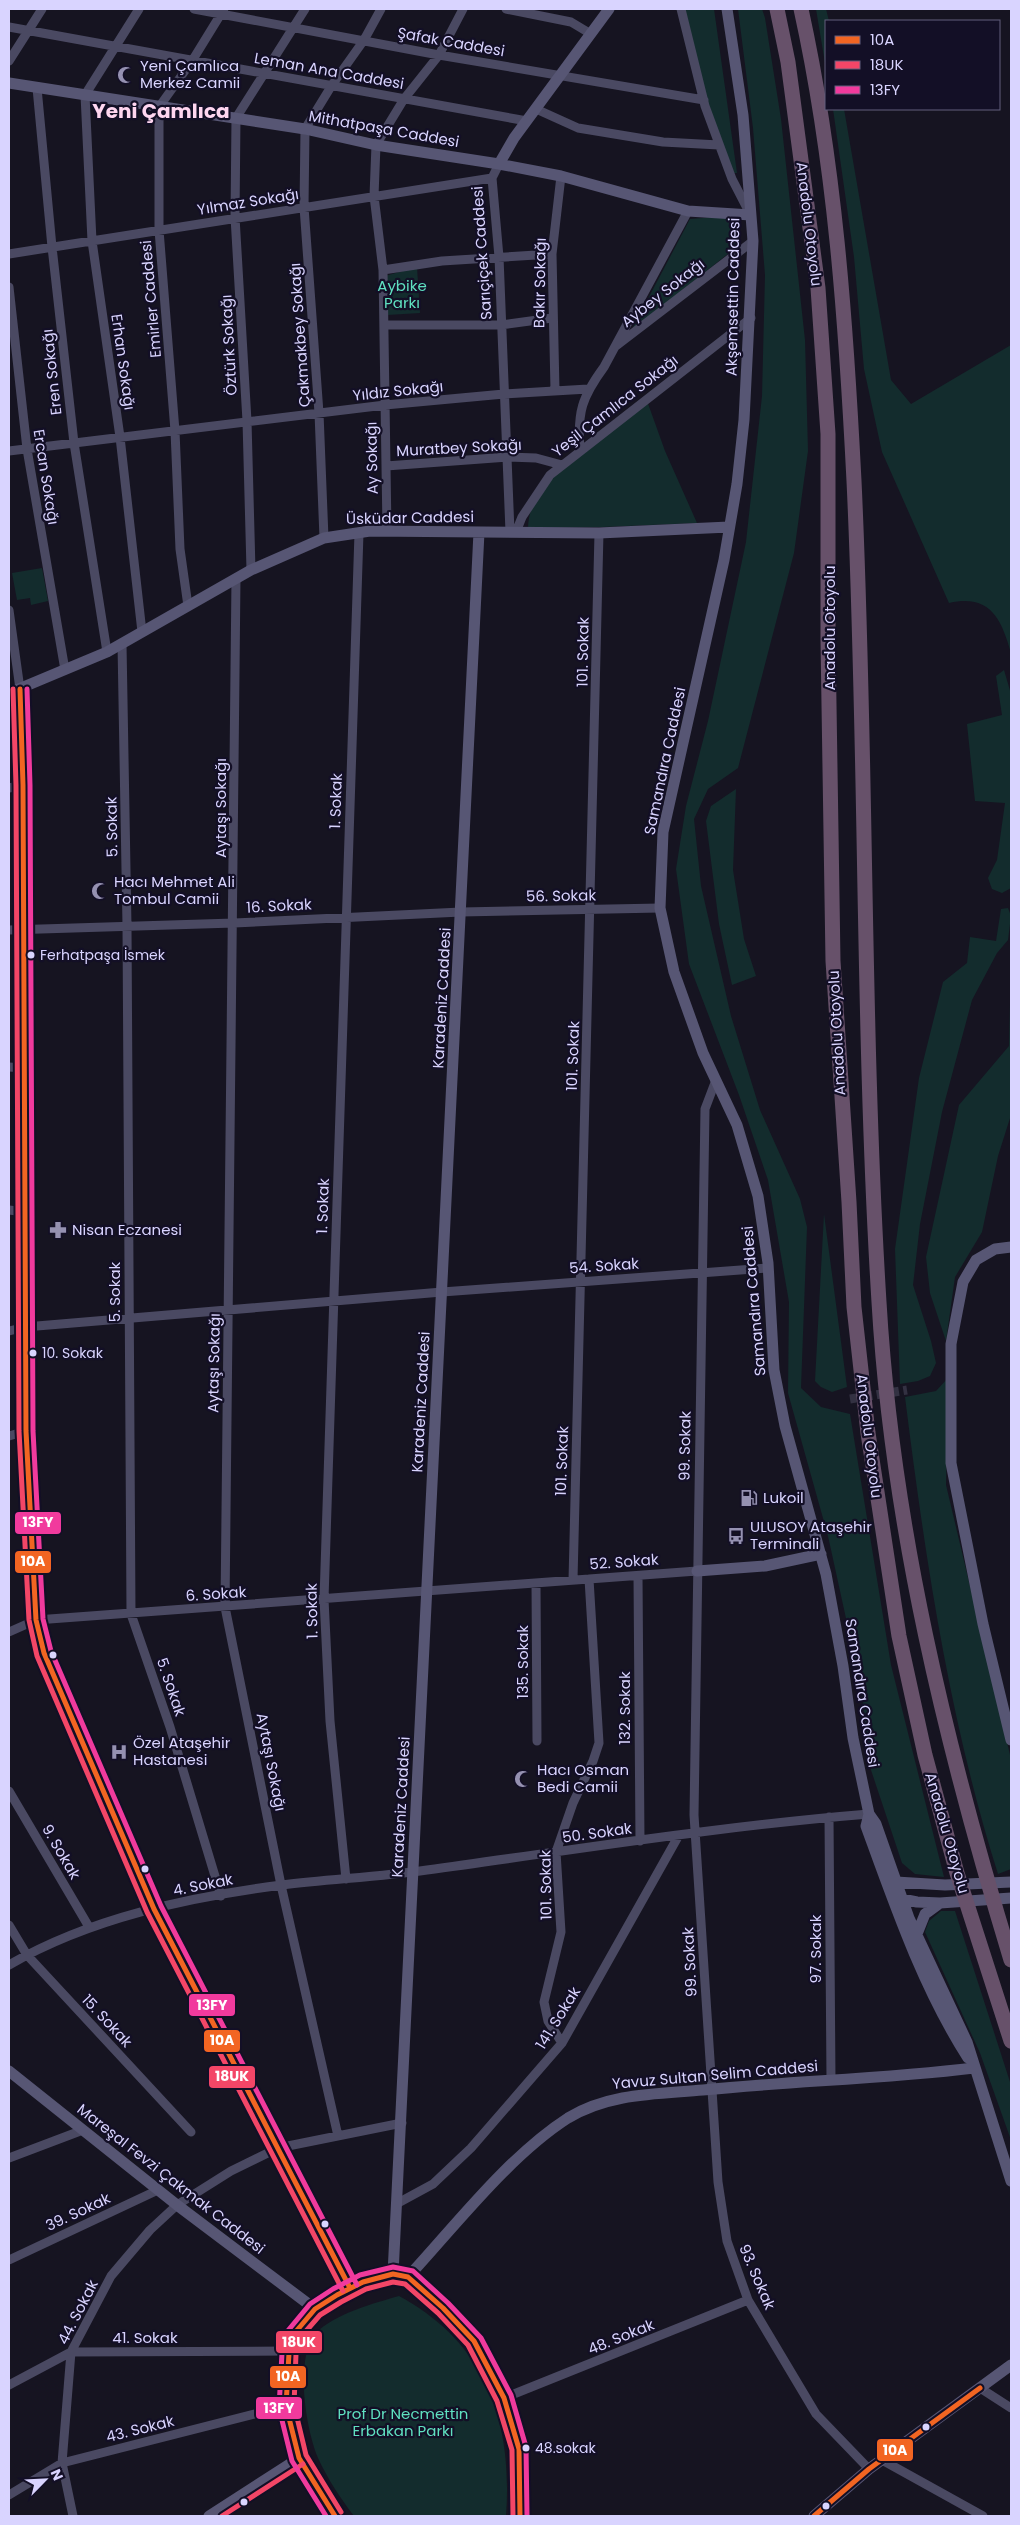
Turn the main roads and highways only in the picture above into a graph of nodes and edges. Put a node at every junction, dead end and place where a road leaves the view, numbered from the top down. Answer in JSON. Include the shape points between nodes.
{"nodes":[{"id":1,"x":777,"y":9,"type":"edge"},
{"id":2,"x":801,"y":9,"type":"edge"},
{"id":3,"x":1011,"y":1960,"type":"edge"},
{"id":4,"x":1011,"y":2041,"type":"edge"}],
"edges":[{"from":1,"to":4,"type":"highway","name":"Anadolu Otoyolu","via":[[788,62],[818,288],[828,434],[833,961],[854,1307],[868,1434],[899,1636],[925,1755],[957,1873]]},
{"from":2,"to":3,"type":"highway","name":"Anadolu Otoyolu","via":[[822,123],[842,283],[860,614],[866,995],[879,1304],[892,1431],[912,1567],[945,1727]]}]}
